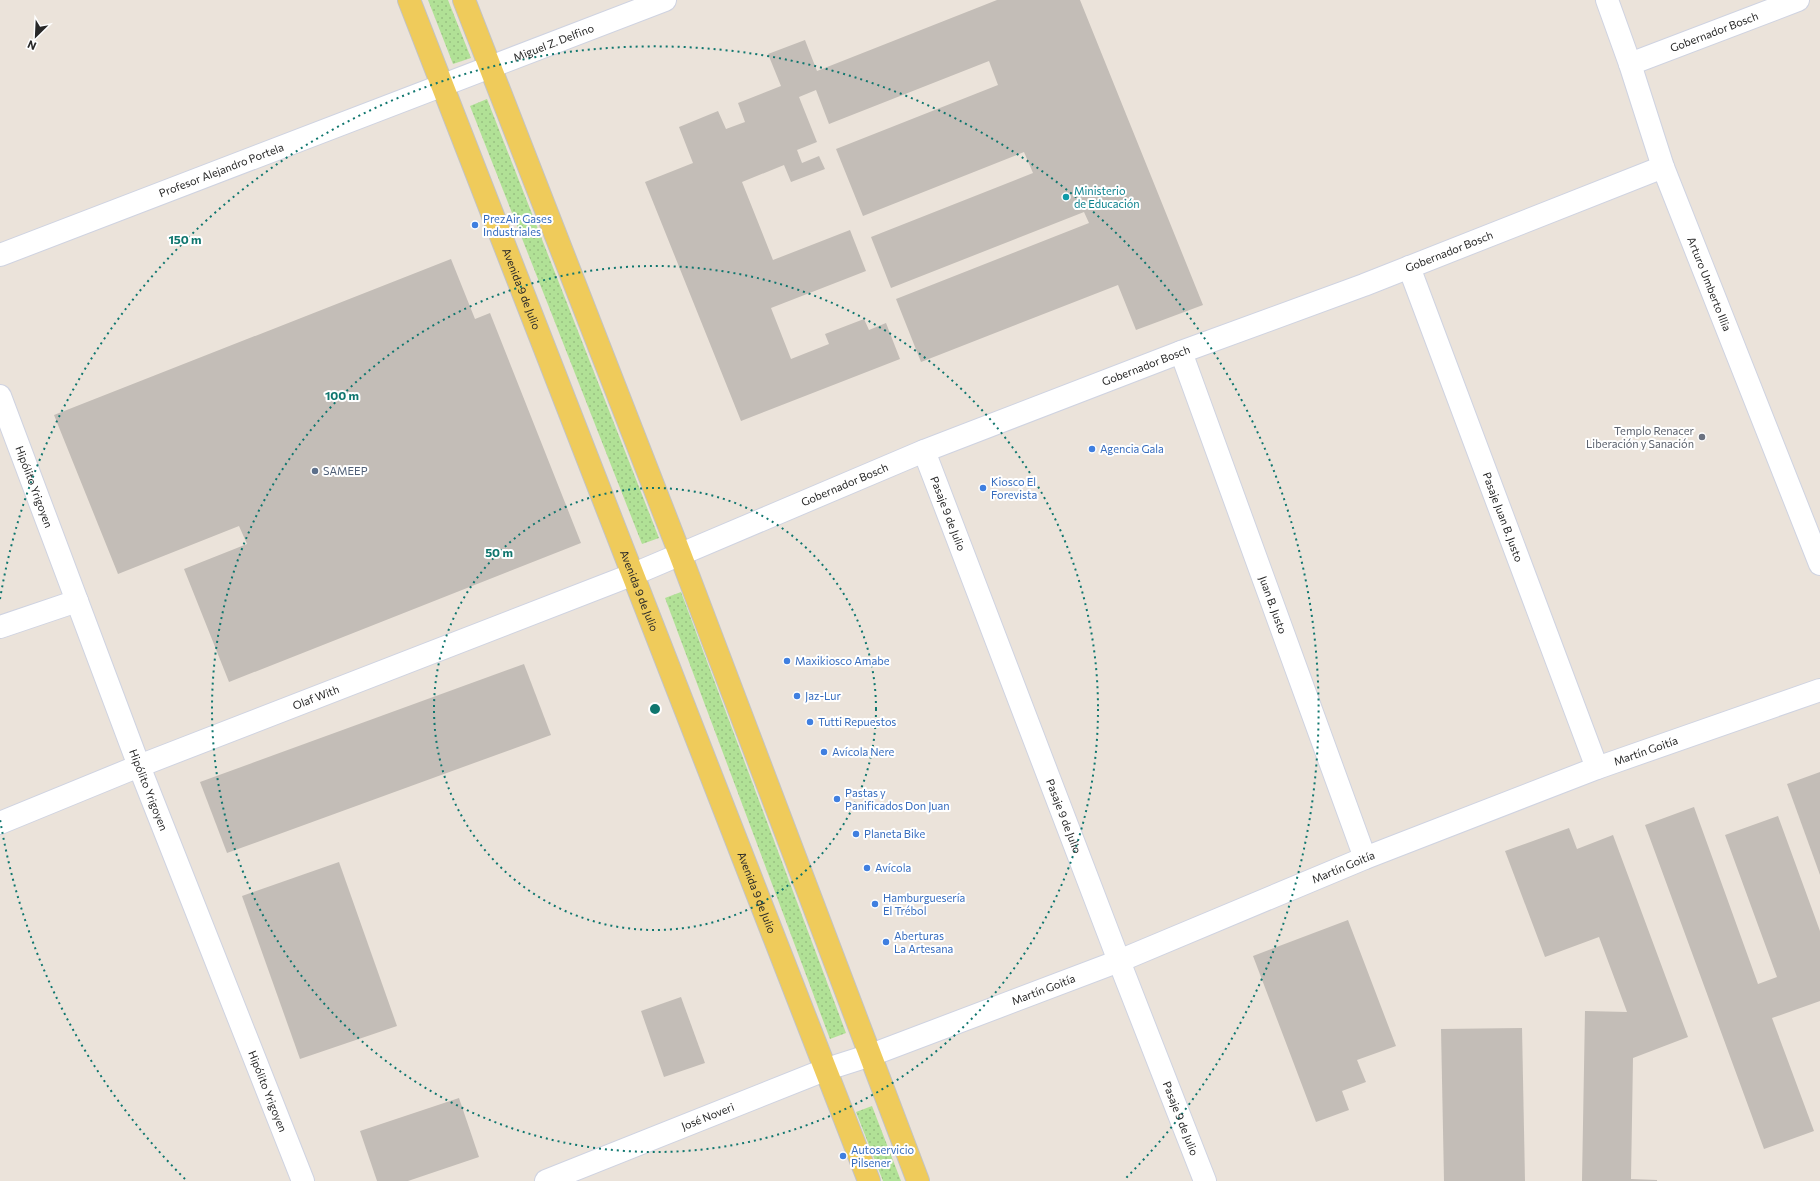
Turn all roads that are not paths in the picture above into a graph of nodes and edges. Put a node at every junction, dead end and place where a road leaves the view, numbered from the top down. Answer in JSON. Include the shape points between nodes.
{"nodes":[{"id":1,"x":409,"y":0,"type":"edge"},
{"id":2,"x":464,"y":0,"type":"edge"},
{"id":3,"x":665,"y":0,"type":"edge"},
{"id":4,"x":1607,"y":0,"type":"edge"},
{"id":5,"x":1798,"y":0,"type":"edge"},
{"id":6,"x":1630,"y":64,"type":"junction"},
{"id":7,"x":490,"y":67,"type":"junction"},
{"id":8,"x":443,"y":86,"type":"junction"},
{"id":9,"x":1663,"y":167,"type":"junction"},
{"id":10,"x":0,"y":255,"type":"edge"},
{"id":11,"x":1409,"y":266,"type":"junction"},
{"id":12,"x":1181,"y":352,"type":"junction"},
{"id":13,"x":0,"y":396,"type":"edge"},
{"id":14,"x":924,"y":451,"type":"junction"},
{"id":15,"x":680,"y":554,"type":"junction"},
{"id":16,"x":1820,"y":564,"type":"edge"},
{"id":17,"x":634,"y":574,"type":"junction"},
{"id":18,"x":77,"y":601,"type":"junction"},
{"id":19,"x":0,"y":627,"type":"edge"},
{"id":20,"x":1820,"y":690,"type":"edge"},
{"id":21,"x":139,"y":766,"type":"junction"},
{"id":22,"x":1597,"y":768,"type":"junction"},
{"id":23,"x":0,"y":823,"type":"edge"},
{"id":24,"x":1365,"y":858,"type":"junction"},
{"id":25,"x":1119,"y":961,"type":"junction"},
{"id":26,"x":870,"y":1055,"type":"junction"},
{"id":27,"x":827,"y":1070,"type":"junction"},
{"id":28,"x":303,"y":1181,"type":"edge"},
{"id":29,"x":546,"y":1181,"type":"edge"},
{"id":30,"x":869,"y":1181,"type":"edge"},
{"id":31,"x":918,"y":1181,"type":"edge"},
{"id":32,"x":1205,"y":1181,"type":"edge"}],
"edges":[{"from":1,"to":8,"type":"main road","name":"Avenida 9 de Julio"},
{"from":2,"to":7,"type":"main road"},
{"from":3,"to":7,"type":"street","name":"Miguel Z. Delfino"},
{"from":4,"to":6,"type":"street","name":"Arturo Umberto Illia"},
{"from":5,"to":6,"type":"street","name":"Gobernador Bosch"},
{"from":6,"to":9,"type":"street","name":"Arturo Umberto Illia"},
{"from":7,"to":8,"type":"street","name":"Miguel Z. Delfino"},
{"from":7,"to":15,"type":"main road"},
{"from":8,"to":10,"type":"street","name":"Profesor Alejandro Portela"},
{"from":8,"to":17,"type":"main road","name":"Avenida 9 de Julio"},
{"from":9,"to":11,"type":"street","name":"Gobernador Bosch"},
{"from":9,"to":16,"type":"street","name":"Arturo Umberto Illia"},
{"from":11,"to":12,"type":"street","name":"Gobernador Bosch"},
{"from":11,"to":22,"type":"street","name":"Pasaje Juan B. Justo"},
{"from":12,"to":14,"type":"street","name":"Gobernador Bosch"},
{"from":12,"to":24,"type":"street","name":"Juan B. Justo"},
{"from":13,"to":18,"type":"street","name":"Hipólito Yrigoyen"},
{"from":14,"to":15,"type":"street","name":"Gobernador Bosch"},
{"from":14,"to":25,"type":"street","name":"Pasaje 9 de Julio"},
{"from":15,"to":17,"type":"street","name":"Gobernador Bosch"},
{"from":15,"to":26,"type":"main road"},
{"from":17,"to":21,"type":"street","name":"Olaf With"},
{"from":17,"to":27,"type":"main road","name":"Avenida 9 de Julio"},
{"from":18,"to":19,"type":"street"},
{"from":18,"to":21,"type":"street","name":"Hipólito Yrigoyen"},
{"from":20,"to":22,"type":"street","name":"Martín Goitía"},
{"from":21,"to":23,"type":"street","name":"Olaf With"},
{"from":21,"to":28,"type":"street","name":"Hipólito Yrigoyen"},
{"from":22,"to":24,"type":"street","name":"Martín Goitía"},
{"from":24,"to":25,"type":"street","name":"Martín Goitía"},
{"from":25,"to":26,"type":"street","name":"Martín Goitía"},
{"from":25,"to":32,"type":"street","name":"Pasaje 9 de Julio"},
{"from":26,"to":27,"type":"street","name":"José Noveri"},
{"from":26,"to":31,"type":"main road"},
{"from":27,"to":29,"type":"street","name":"José Noveri"},
{"from":27,"to":30,"type":"main road","name":"Avenida 9 de Julio"}]}
